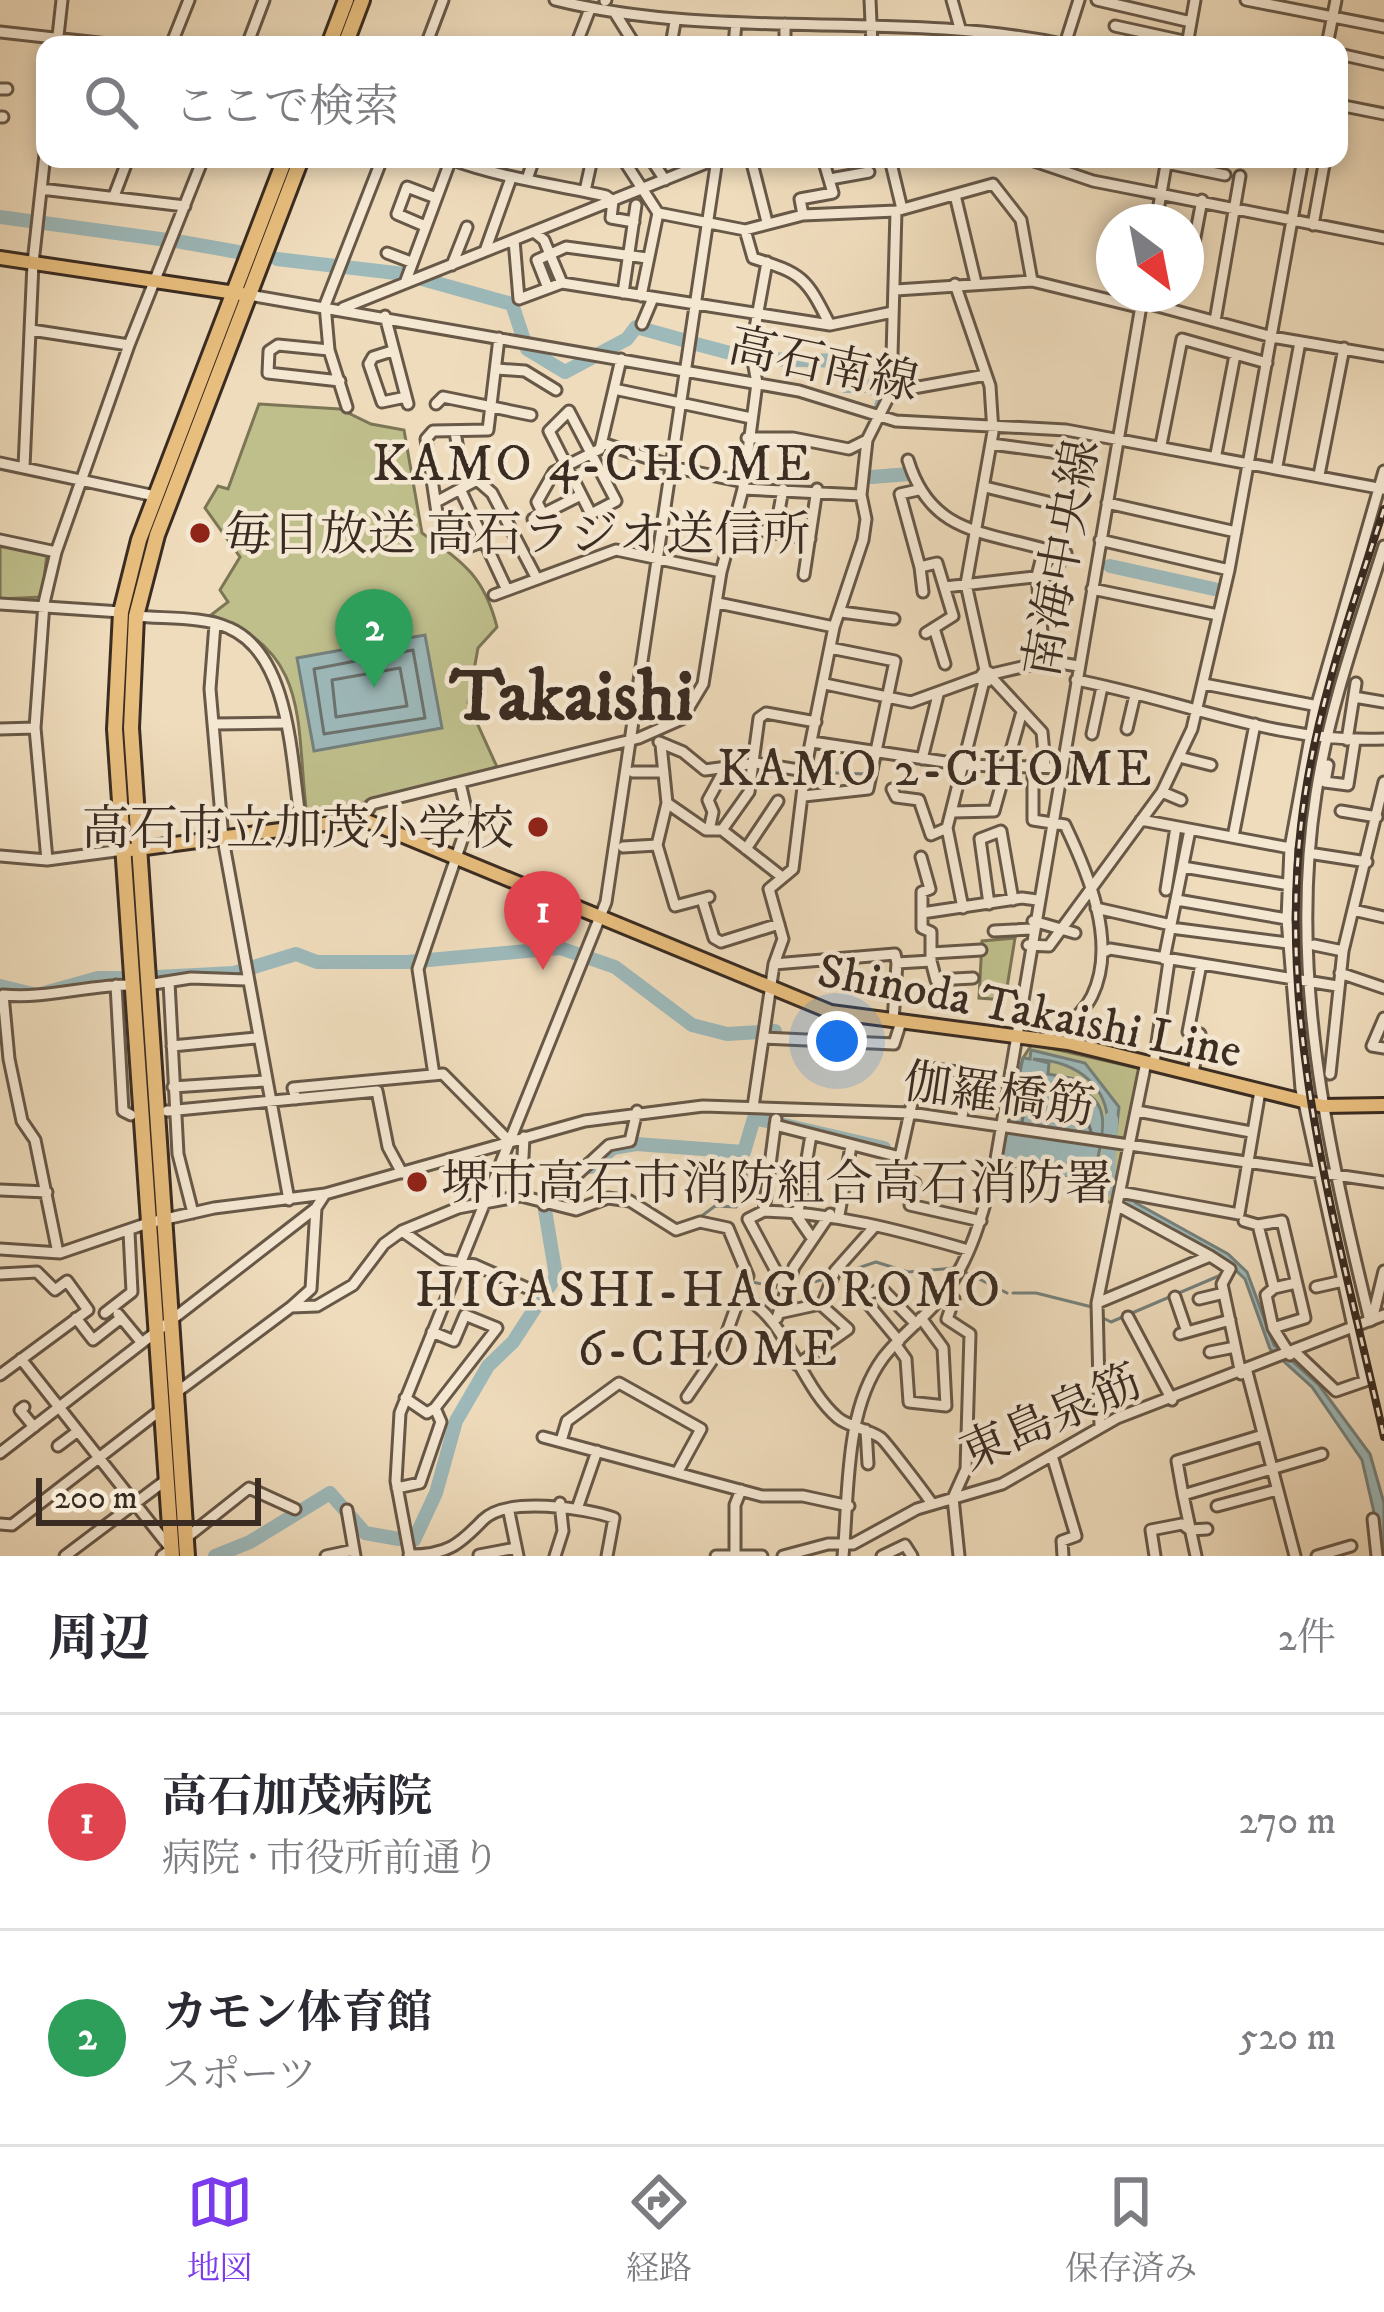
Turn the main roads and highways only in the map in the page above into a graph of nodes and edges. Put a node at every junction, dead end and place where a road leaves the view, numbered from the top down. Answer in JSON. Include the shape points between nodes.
{"nodes":[{"id":1,"x":346,"y":0,"type":"edge"},
{"id":2,"x":362,"y":0,"type":"edge"},
{"id":3,"x":332,"y":36,"type":"edge"},
{"id":4,"x":348,"y":36,"type":"edge"},
{"id":5,"x":283,"y":168,"type":"edge"},
{"id":6,"x":297,"y":168,"type":"edge"},
{"id":7,"x":0,"y":258,"type":"edge"},
{"id":8,"x":241,"y":294,"type":"junction"},
{"id":9,"x":128,"y":614,"type":"junction"},
{"id":10,"x":131,"y":850,"type":"junction"},
{"id":11,"x":1384,"y":1105,"type":"edge"},
{"id":12,"x":156,"y":1222,"type":"junction"},
{"id":13,"x":168,"y":1554,"type":"edge"},
{"id":14,"x":188,"y":1556,"type":"edge"}],
"edges":[{"from":1,"to":3,"type":"highway"},
{"from":2,"to":4,"type":"highway"},
{"from":5,"to":8,"type":"highway"},
{"from":6,"to":8,"type":"highway"},
{"from":7,"to":8,"type":"main road"},
{"from":8,"to":9,"type":"highway"},
{"from":8,"to":9,"type":"highway","via":[[155,496]]},
{"from":9,"to":10,"type":"highway","via":[[114,686]]},
{"from":10,"to":11,"type":"main road","name":"Shinoda Takaishi Line","via":[[362,819],[831,1012],[897,1030],[1068,1043],[1323,1106]]},
{"from":10,"to":12,"type":"highway","via":[[132,985]]},
{"from":12,"to":13,"type":"highway"},
{"from":12,"to":14,"type":"highway"}]}
